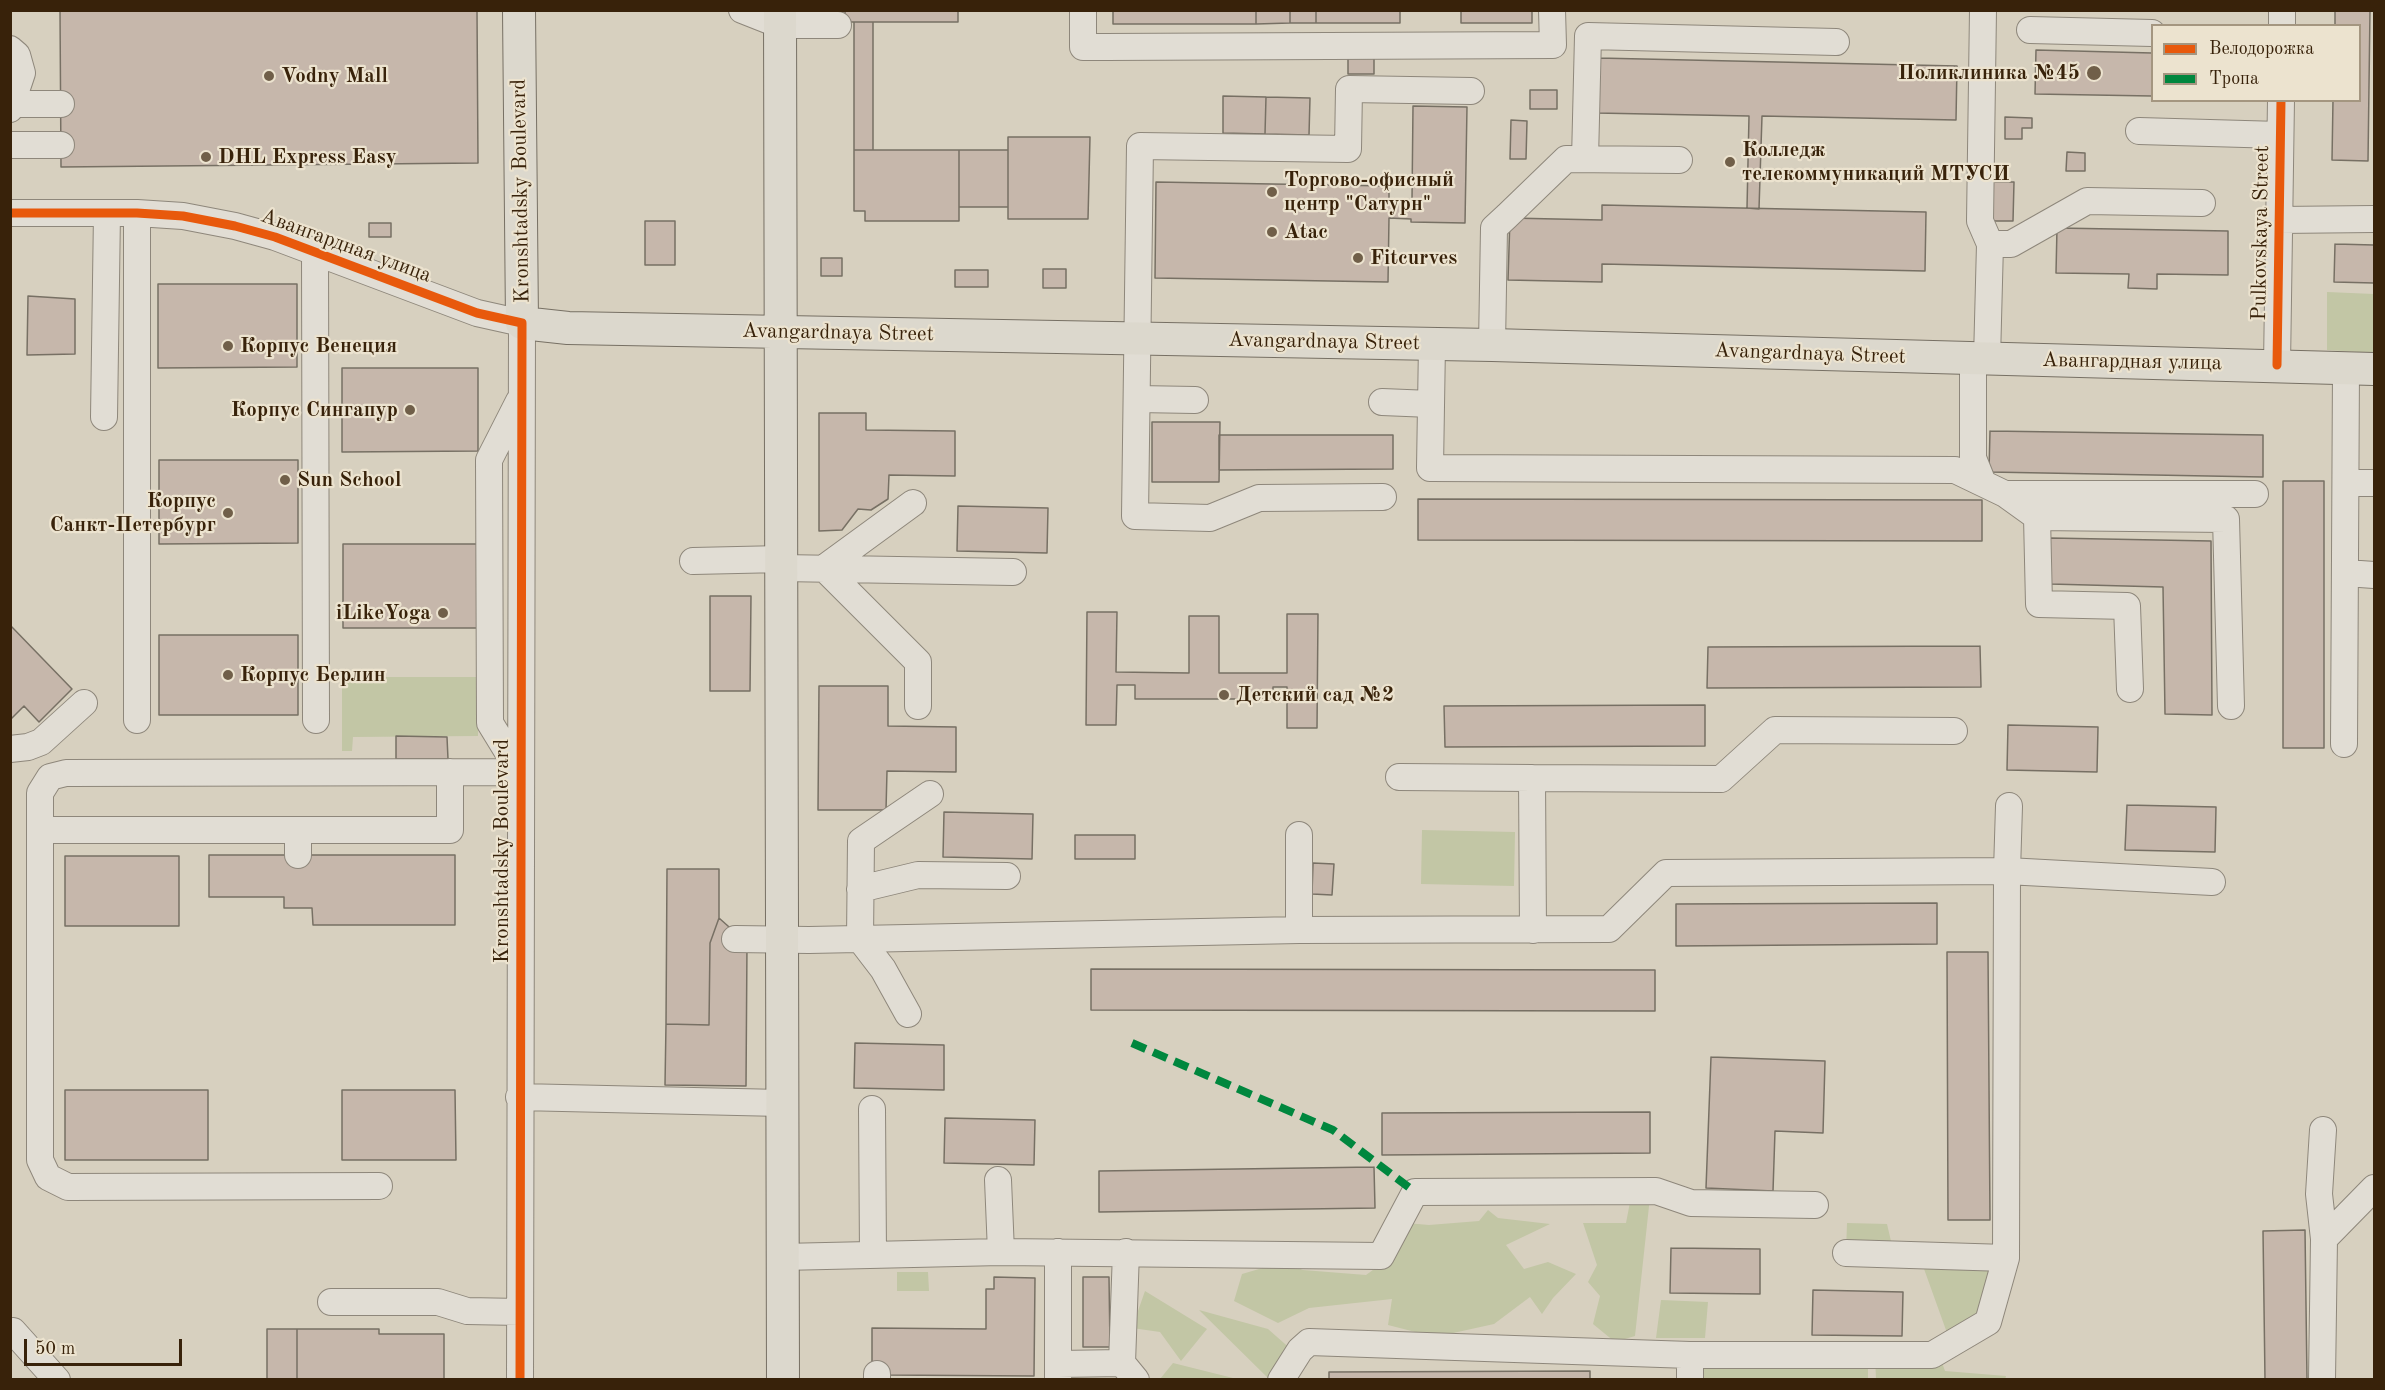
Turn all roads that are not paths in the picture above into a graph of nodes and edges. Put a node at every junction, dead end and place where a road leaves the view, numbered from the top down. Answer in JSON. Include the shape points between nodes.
{"nodes":[{"id":1,"x":519,"y":10,"type":"edge"},
{"id":2,"x":742,"y":10,"type":"edge"},
{"id":3,"x":1083,"y":10,"type":"edge"},
{"id":4,"x":1552,"y":10,"type":"edge"},
{"id":5,"x":1983,"y":10,"type":"edge"},
{"id":6,"x":780,"y":18,"type":"edge"},
{"id":7,"x":838,"y":25,"type":"dead end"},
{"id":8,"x":2030,"y":30,"type":"dead end"},
{"id":9,"x":2151,"y":33,"type":"edge"},
{"id":10,"x":1836,"y":42,"type":"dead end"},
{"id":11,"x":10,"y":49,"type":"edge"},
{"id":12,"x":1471,"y":91,"type":"dead end"},
{"id":13,"x":2281,"y":102,"type":"edge"},
{"id":14,"x":61,"y":104,"type":"dead end"},
{"id":15,"x":11,"y":107,"type":"edge"},
{"id":16,"x":2139,"y":131,"type":"dead end"},
{"id":17,"x":2280,"y":135,"type":"junction"},
{"id":18,"x":61,"y":145,"type":"dead end"},
{"id":19,"x":10,"y":146,"type":"edge"},
{"id":20,"x":1585,"y":159,"type":"junction"},
{"id":21,"x":1679,"y":160,"type":"dead end"},
{"id":22,"x":2202,"y":203,"type":"dead end"},
{"id":23,"x":10,"y":213,"type":"edge"},
{"id":24,"x":107,"y":213,"type":"junction"},
{"id":25,"x":136,"y":213,"type":"junction"},
{"id":26,"x":2374,"y":219,"type":"edge"},
{"id":27,"x":2279,"y":220,"type":"junction"},
{"id":28,"x":1990,"y":244,"type":"junction"},
{"id":29,"x":315,"y":252,"type":"junction"},
{"id":30,"x":522,"y":323,"type":"junction"},
{"id":31,"x":781,"y":332,"type":"junction"},
{"id":32,"x":1137,"y":340,"type":"junction"},
{"id":33,"x":1432,"y":344,"type":"junction"},
{"id":34,"x":1492,"y":345,"type":"junction"},
{"id":35,"x":1980,"y":359,"type":"junction"},
{"id":36,"x":2277,"y":365,"type":"junction"},
{"id":37,"x":2360,"y":369,"type":"edge"},
{"id":38,"x":1137,"y":399,"type":"junction"},
{"id":39,"x":1195,"y":400,"type":"dead end"},
{"id":40,"x":1382,"y":402,"type":"dead end"},
{"id":41,"x":1431,"y":404,"type":"junction"},
{"id":42,"x":104,"y":417,"type":"dead end"},
{"id":43,"x":2346,"y":483,"type":"junction"},
{"id":44,"x":2374,"y":483,"type":"edge"},
{"id":45,"x":1994,"y":488,"type":"junction"},
{"id":46,"x":2255,"y":494,"type":"dead end"},
{"id":47,"x":1383,"y":497,"type":"dead end"},
{"id":48,"x":913,"y":503,"type":"dead end"},
{"id":49,"x":2037,"y":517,"type":"junction"},
{"id":50,"x":693,"y":561,"type":"dead end"},
{"id":51,"x":782,"y":563,"type":"junction"},
{"id":52,"x":824,"y":568,"type":"junction"},
{"id":53,"x":1013,"y":572,"type":"dead end"},
{"id":54,"x":2346,"y":573,"type":"junction"},
{"id":55,"x":2374,"y":575,"type":"edge"},
{"id":56,"x":2130,"y":689,"type":"dead end"},
{"id":57,"x":84,"y":704,"type":"dead end"},
{"id":58,"x":918,"y":706,"type":"dead end"},
{"id":59,"x":2231,"y":706,"type":"dead end"},
{"id":60,"x":137,"y":720,"type":"dead end"},
{"id":61,"x":316,"y":720,"type":"dead end"},
{"id":62,"x":1954,"y":731,"type":"dead end"},
{"id":63,"x":2344,"y":744,"type":"dead end"},
{"id":64,"x":10,"y":749,"type":"edge"},
{"id":65,"x":450,"y":772,"type":"junction"},
{"id":66,"x":521,"y":772,"type":"junction"},
{"id":67,"x":1399,"y":777,"type":"dead end"},
{"id":68,"x":1532,"y":778,"type":"junction"},
{"id":69,"x":930,"y":795,"type":"dead end"},
{"id":70,"x":2009,"y":806,"type":"dead end"},
{"id":71,"x":298,"y":830,"type":"junction"},
{"id":72,"x":40,"y":831,"type":"junction"},
{"id":73,"x":1299,"y":835,"type":"dead end"},
{"id":74,"x":298,"y":855,"type":"dead end"},
{"id":75,"x":2007,"y":872,"type":"junction"},
{"id":76,"x":1007,"y":876,"type":"dead end"},
{"id":77,"x":2212,"y":882,"type":"dead end"},
{"id":78,"x":860,"y":889,"type":"junction"},
{"id":79,"x":1299,"y":930,"type":"junction"},
{"id":80,"x":1533,"y":930,"type":"junction"},
{"id":81,"x":735,"y":939,"type":"dead end"},
{"id":82,"x":781,"y":939,"type":"junction"},
{"id":83,"x":860,"y":939,"type":"junction"},
{"id":84,"x":908,"y":1014,"type":"dead end"},
{"id":85,"x":519,"y":1097,"type":"junction"},
{"id":86,"x":781,"y":1103,"type":"junction"},
{"id":87,"x":872,"y":1109,"type":"dead end"},
{"id":88,"x":2323,"y":1130,"type":"dead end"},
{"id":89,"x":998,"y":1180,"type":"dead end"},
{"id":90,"x":379,"y":1186,"type":"dead end"},
{"id":91,"x":2374,"y":1188,"type":"edge"},
{"id":92,"x":1815,"y":1205,"type":"dead end"},
{"id":93,"x":2324,"y":1239,"type":"junction"},
{"id":94,"x":1001,"y":1252,"type":"junction"},
{"id":95,"x":1058,"y":1252,"type":"junction"},
{"id":96,"x":1126,"y":1252,"type":"junction"},
{"id":97,"x":1846,"y":1253,"type":"dead end"},
{"id":98,"x":873,"y":1255,"type":"junction"},
{"id":99,"x":782,"y":1257,"type":"junction"},
{"id":100,"x":2006,"y":1258,"type":"junction"},
{"id":101,"x":331,"y":1302,"type":"dead end"},
{"id":102,"x":520,"y":1312,"type":"junction"},
{"id":103,"x":13,"y":1331,"type":"dead end"},
{"id":104,"x":1690,"y":1367,"type":"edge"},
{"id":105,"x":1058,"y":1372,"type":"edge"},
{"id":106,"x":1129,"y":1372,"type":"edge"},
{"id":107,"x":57,"y":1380,"type":"edge"},
{"id":108,"x":520,"y":1380,"type":"edge"},
{"id":109,"x":783,"y":1380,"type":"edge"},
{"id":110,"x":1281,"y":1380,"type":"edge"},
{"id":111,"x":2322,"y":1380,"type":"edge"}],
"edges":[{"from":1,"to":30,"type":"main road","name":"Kronshtadsky Boulevard"},
{"from":2,"to":6,"type":"street"},
{"from":3,"to":4,"type":"street","via":[[1083,47],[1552,45]]},
{"from":5,"to":28,"type":"street","via":[[1980,221]]},
{"from":6,"to":7,"type":"street"},
{"from":6,"to":31,"type":"main road"},
{"from":8,"to":9,"type":"street"},
{"from":10,"to":20,"type":"street","via":[[1588,36]]},
{"from":11,"to":15,"type":"street","via":[[17,56],[22,73]]},
{"from":12,"to":32,"type":"street","via":[[1349,89],[1348,149],[1140,146]]},
{"from":13,"to":17,"type":"street","name":"Pulkovskaya Street"},
{"from":14,"to":15,"type":"street"},
{"from":16,"to":17,"type":"street"},
{"from":17,"to":27,"type":"street","name":"Pulkovskaya Street"},
{"from":18,"to":19,"type":"street"},
{"from":20,"to":21,"type":"street"},
{"from":20,"to":34,"type":"street","via":[[1566,159],[1494,228]]},
{"from":22,"to":28,"type":"street","via":[[2087,201],[2011,244]]},
{"from":23,"to":24,"type":"street","name":"Авангардная улица"},
{"from":24,"to":25,"type":"street","name":"Авангардная улица"},
{"from":24,"to":42,"type":"street"},
{"from":25,"to":29,"type":"street","name":"Авангардная улица","via":[[183,216],[235,226]]},
{"from":25,"to":60,"type":"street"},
{"from":26,"to":27,"type":"street"},
{"from":27,"to":36,"type":"street","name":"Pulkovskaya Street"},
{"from":28,"to":35,"type":"street"},
{"from":29,"to":30,"type":"street","name":"Авангардная улица","via":[[477,313]]},
{"from":29,"to":61,"type":"street"},
{"from":30,"to":31,"type":"main road","name":"Avangardnaya Street","via":[[568,328]]},
{"from":30,"to":66,"type":"street","name":"Kronshtadsky Boulevard"},
{"from":31,"to":32,"type":"main road","name":"Avangardnaya Street"},
{"from":31,"to":51,"type":"main road"},
{"from":32,"to":33,"type":"main road","name":"Avangardnaya Street"},
{"from":32,"to":38,"type":"street"},
{"from":33,"to":34,"type":"main road","name":"Avangardnaya Street"},
{"from":33,"to":41,"type":"street"},
{"from":34,"to":35,"type":"main road","name":"Avangardnaya Street"},
{"from":35,"to":36,"type":"main road","name":"Авангардная улица"},
{"from":35,"to":45,"type":"street","via":[[1973,458]]},
{"from":36,"to":37,"type":"main road"},
{"from":37,"to":43,"type":"street"},
{"from":38,"to":39,"type":"street"},
{"from":38,"to":47,"type":"street","via":[[1135,516],[1210,518],[1259,498]]},
{"from":40,"to":41,"type":"street"},
{"from":41,"to":45,"type":"street","via":[[1430,468],[1955,470]]},
{"from":43,"to":44,"type":"street"},
{"from":43,"to":54,"type":"street"},
{"from":45,"to":46,"type":"street"},
{"from":45,"to":49,"type":"street"},
{"from":48,"to":52,"type":"street"},
{"from":49,"to":56,"type":"street","via":[[2039,604],[2127,606]]},
{"from":49,"to":59,"type":"street","via":[[2226,519]]},
{"from":50,"to":51,"type":"street"},
{"from":51,"to":52,"type":"street"},
{"from":51,"to":82,"type":"main road"},
{"from":52,"to":53,"type":"street"},
{"from":52,"to":58,"type":"street","via":[[918,662]]},
{"from":54,"to":55,"type":"street"},
{"from":54,"to":63,"type":"street"},
{"from":57,"to":64,"type":"street","via":[[41,742]]},
{"from":62,"to":68,"type":"street","via":[[1775,730],[1721,779]]},
{"from":65,"to":66,"type":"street"},
{"from":65,"to":71,"type":"street","via":[[450,830]]},
{"from":65,"to":72,"type":"street","via":[[66,772],[50,777],[40,794]]},
{"from":66,"to":85,"type":"street","name":"Kronshtadsky Boulevard"},
{"from":67,"to":68,"type":"street"},
{"from":68,"to":80,"type":"street"},
{"from":69,"to":78,"type":"street","via":[[861,841]]},
{"from":70,"to":75,"type":"street"},
{"from":71,"to":72,"type":"street"},
{"from":71,"to":74,"type":"street"},
{"from":72,"to":90,"type":"street","via":[[40,1160],[48,1177],[68,1187]]},
{"from":73,"to":79,"type":"street"},
{"from":75,"to":77,"type":"street"},
{"from":75,"to":80,"type":"street","via":[[1666,873],[1609,929]]},
{"from":75,"to":100,"type":"street"},
{"from":76,"to":78,"type":"street","via":[[918,875]]},
{"from":78,"to":83,"type":"street"},
{"from":79,"to":80,"type":"street"},
{"from":79,"to":83,"type":"street"},
{"from":81,"to":82,"type":"street"},
{"from":82,"to":83,"type":"street"},
{"from":82,"to":86,"type":"main road"},
{"from":83,"to":84,"type":"street","via":[[883,969]]},
{"from":85,"to":86,"type":"street"},
{"from":85,"to":102,"type":"street","name":"Kronshtadsky Boulevard"},
{"from":86,"to":99,"type":"main road"},
{"from":87,"to":98,"type":"street"},
{"from":88,"to":93,"type":"street","via":[[2319,1194]]},
{"from":89,"to":94,"type":"street"},
{"from":91,"to":93,"type":"street"},
{"from":92,"to":96,"type":"street","via":[[1691,1203],[1656,1191],[1416,1192],[1381,1256]]},
{"from":93,"to":111,"type":"street"},
{"from":94,"to":95,"type":"street"},
{"from":94,"to":98,"type":"street"},
{"from":95,"to":96,"type":"street"},
{"from":95,"to":105,"type":"street"},
{"from":96,"to":106,"type":"street"},
{"from":97,"to":100,"type":"street"},
{"from":98,"to":99,"type":"street"},
{"from":99,"to":109,"type":"main road"},
{"from":100,"to":104,"type":"street","via":[[1988,1322],[1932,1355]]},
{"from":101,"to":102,"type":"street","via":[[438,1302],[467,1311]]},
{"from":102,"to":108,"type":"street","name":"Kronshtadsky Boulevard"},
{"from":103,"to":107,"type":"street"},
{"from":104,"to":110,"type":"street","via":[[1309,1342]]},
{"from":105,"to":106,"type":"street"}]}
